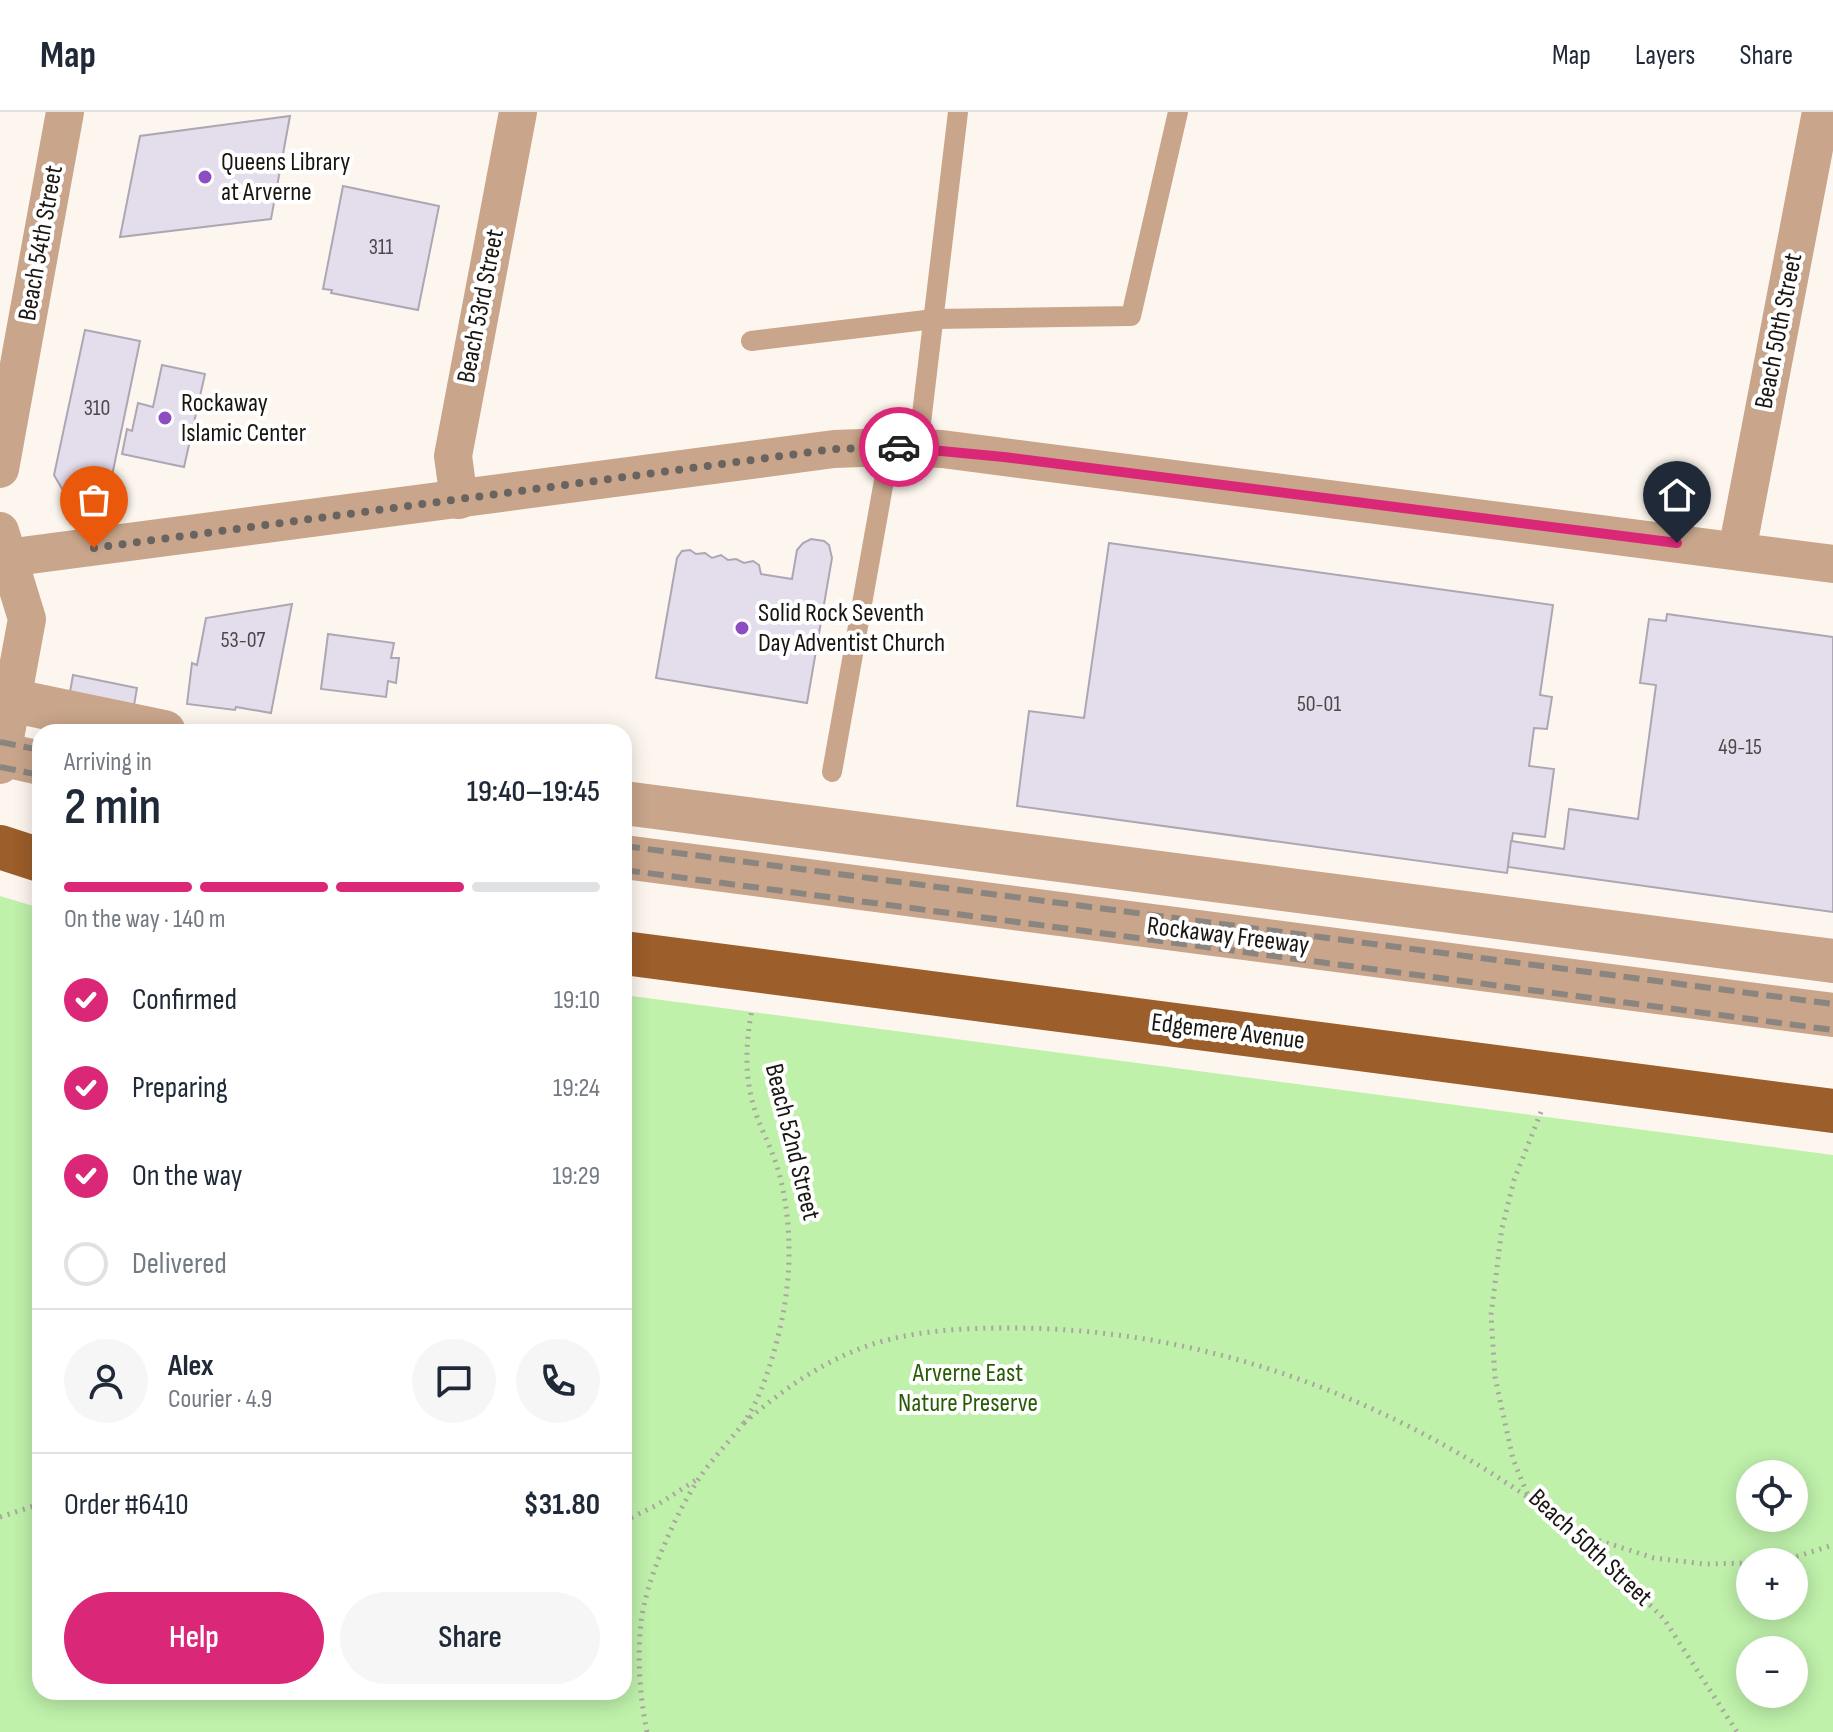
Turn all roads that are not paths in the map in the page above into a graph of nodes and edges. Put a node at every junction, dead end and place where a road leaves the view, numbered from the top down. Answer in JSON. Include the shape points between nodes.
{"nodes":[{"id":1,"x":65,"y":112,"type":"edge"},
{"id":2,"x":518,"y":112,"type":"edge"},
{"id":3,"x":958,"y":112,"type":"edge"},
{"id":4,"x":1178,"y":112,"type":"edge"},
{"id":5,"x":1821,"y":112,"type":"edge"},
{"id":6,"x":934,"y":319,"type":"junction"},
{"id":7,"x":751,"y":341,"type":"dead end"},
{"id":8,"x":904,"y":447,"type":"junction"},
{"id":9,"x":0,"y":469,"type":"edge"},
{"id":10,"x":459,"y":500,"type":"junction"},
{"id":11,"x":2,"y":550,"type":"edge"},
{"id":12,"x":1737,"y":551,"type":"junction"},
{"id":13,"x":1833,"y":564,"type":"edge"},
{"id":14,"x":6,"y":700,"type":"edge"},
{"id":15,"x":124,"y":724,"type":"edge"},
{"id":16,"x":10,"y":759,"type":"edge"},
{"id":17,"x":832,"y":772,"type":"dead end"},
{"id":18,"x":632,"y":804,"type":"edge"},
{"id":19,"x":0,"y":847,"type":"edge"},
{"id":20,"x":32,"y":857,"type":"edge"},
{"id":21,"x":632,"y":858,"type":"edge"},
{"id":22,"x":632,"y":954,"type":"edge"},
{"id":23,"x":1833,"y":961,"type":"edge"},
{"id":24,"x":1833,"y":1015,"type":"edge"},
{"id":25,"x":1833,"y":1111,"type":"edge"}],
"edges":[{"from":1,"to":9,"type":"street","name":"Beach 54th Street"},
{"from":2,"to":10,"type":"street","name":"Beach 53rd Street","via":[[453,456]]},
{"from":3,"to":6,"type":"lane"},
{"from":4,"to":6,"type":"lane","via":[[1131,316]]},
{"from":5,"to":12,"type":"street","name":"Beach 50th Street"},
{"from":6,"to":7,"type":"lane"},
{"from":6,"to":8,"type":"lane"},
{"from":8,"to":10,"type":"street","via":[[834,449]]},
{"from":8,"to":12,"type":"street"},
{"from":8,"to":17,"type":"lane"},
{"from":10,"to":11,"type":"street"},
{"from":11,"to":14,"type":"street","via":[[27,619]]},
{"from":12,"to":13,"type":"street"},
{"from":14,"to":15,"type":"street"},
{"from":14,"to":16,"type":"street"},
{"from":18,"to":23,"type":"street","name":"Rockaway Freeway"},
{"from":19,"to":20,"type":"main road"},
{"from":21,"to":24,"type":"street","name":"Rockaway Freeway"},
{"from":22,"to":25,"type":"main road","name":"Edgemere Avenue"}]}
